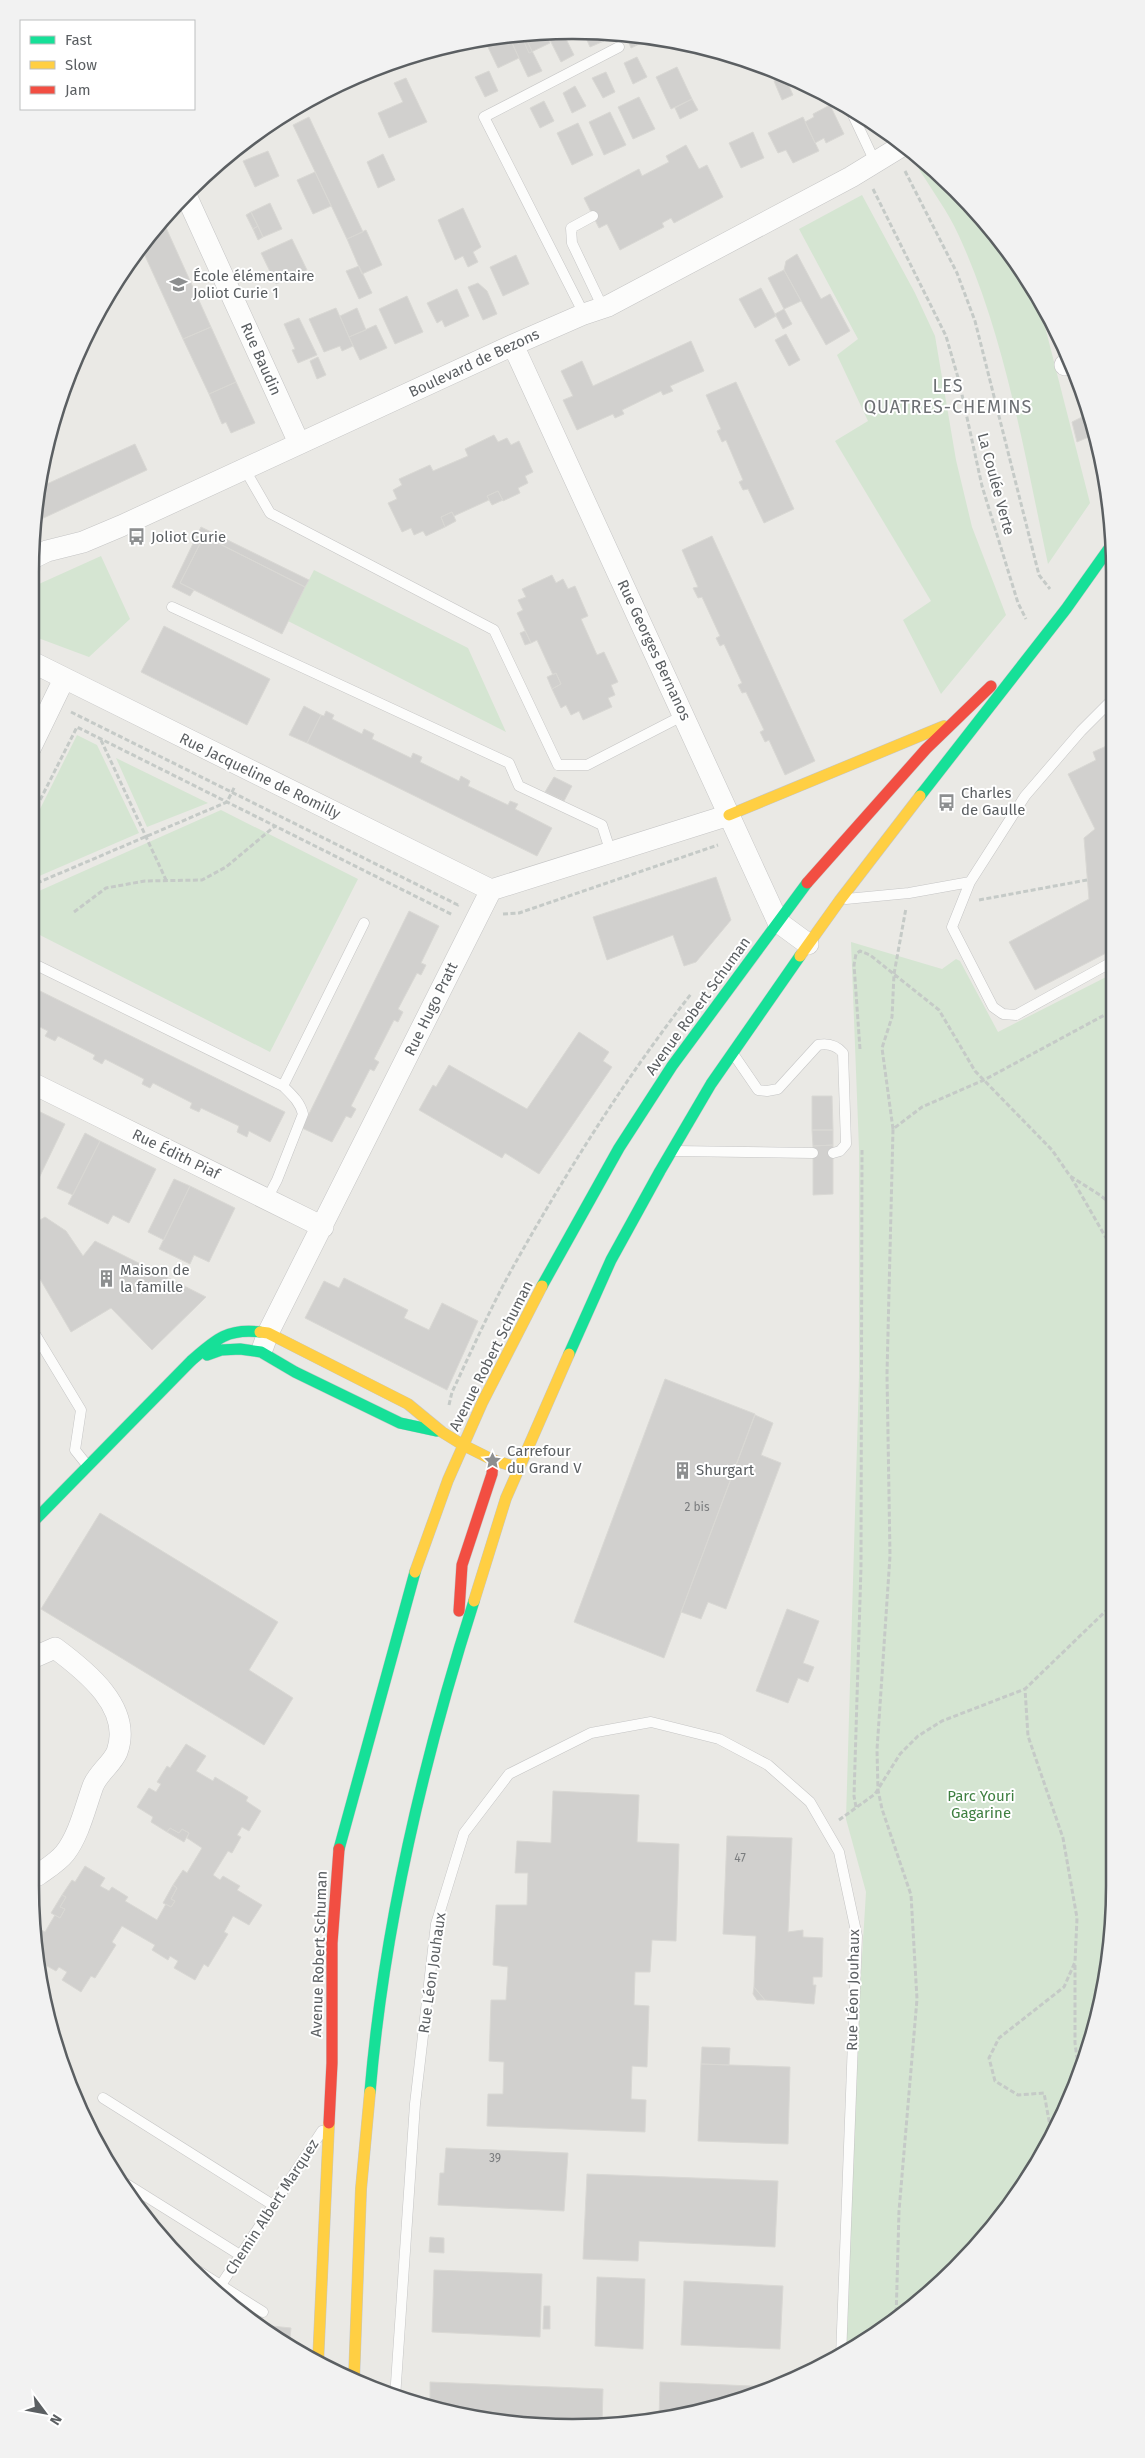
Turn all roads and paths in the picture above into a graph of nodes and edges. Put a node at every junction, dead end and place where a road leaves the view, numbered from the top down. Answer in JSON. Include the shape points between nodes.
{"nodes":[{"id":1,"x":619,"y":47,"type":"dead end"},
{"id":2,"x":856,"y":121,"type":"edge"},
{"id":3,"x":897,"y":149,"type":"edge"},
{"id":4,"x":905,"y":156,"type":"edge"},
{"id":5,"x":876,"y":162,"type":"junction"},
{"id":6,"x":190,"y":201,"type":"edge"},
{"id":7,"x":593,"y":216,"type":"dead end"},
{"id":8,"x":593,"y":311,"type":"junction"},
{"id":9,"x":513,"y":345,"type":"junction"},
{"id":10,"x":299,"y":444,"type":"junction"},
{"id":11,"x":244,"y":468,"type":"junction"},
{"id":12,"x":1105,"y":553,"type":"edge"},
{"id":13,"x":40,"y":555,"type":"edge"},
{"id":14,"x":172,"y":607,"type":"dead end"},
{"id":15,"x":1066,"y":609,"type":"junction"},
{"id":16,"x":1038,"y":644,"type":"junction"},
{"id":17,"x":39,"y":666,"type":"edge"},
{"id":18,"x":64,"y":679,"type":"junction"},
{"id":19,"x":1106,"y":706,"type":"edge"},
{"id":20,"x":68,"y":710,"type":"dead end"},
{"id":21,"x":684,"y":715,"type":"junction"},
{"id":22,"x":950,"y":724,"type":"junction"},
{"id":23,"x":101,"y":739,"type":"junction"},
{"id":24,"x":39,"y":748,"type":"edge"},
{"id":25,"x":244,"y":768,"type":"junction"},
{"id":26,"x":232,"y":792,"type":"junction"},
{"id":27,"x":39,"y":802,"type":"edge"},
{"id":28,"x":227,"y":802,"type":"junction"},
{"id":29,"x":729,"y":815,"type":"junction"},
{"id":30,"x":275,"y":826,"type":"junction"},
{"id":31,"x":146,"y":837,"type":"junction"},
{"id":32,"x":739,"y":838,"type":"junction"},
{"id":33,"x":611,"y":853,"type":"junction"},
{"id":34,"x":471,"y":880,"type":"junction"},
{"id":35,"x":1087,"y":880,"type":"dead end"},
{"id":36,"x":39,"y":882,"type":"edge"},
{"id":37,"x":167,"y":882,"type":"junction"},
{"id":38,"x":970,"y":882,"type":"junction"},
{"id":39,"x":491,"y":890,"type":"junction"},
{"id":40,"x":909,"y":893,"type":"junction"},
{"id":41,"x":840,"y":900,"type":"junction"},
{"id":42,"x":962,"y":903,"type":"junction"},
{"id":43,"x":458,"y":905,"type":"junction"},
{"id":44,"x":74,"y":912,"type":"dead end"},
{"id":45,"x":475,"y":920,"type":"junction"},
{"id":46,"x":778,"y":922,"type":"junction"},
{"id":47,"x":364,"y":923,"type":"dead end"},
{"id":48,"x":808,"y":944,"type":"junction"},
{"id":49,"x":1106,"y":965,"type":"edge"},
{"id":50,"x":39,"y":966,"type":"edge"},
{"id":51,"x":894,"y":974,"type":"junction"},
{"id":52,"x":1106,"y":1014,"type":"edge"},
{"id":53,"x":732,"y":1052,"type":"junction"},
{"id":54,"x":860,"y":1053,"type":"dead end"},
{"id":55,"x":984,"y":1080,"type":"junction"},
{"id":56,"x":39,"y":1086,"type":"edge"},
{"id":57,"x":283,"y":1086,"type":"junction"},
{"id":58,"x":893,"y":1129,"type":"junction"},
{"id":59,"x":862,"y":1142,"type":"dead end"},
{"id":60,"x":672,"y":1151,"type":"junction"},
{"id":61,"x":813,"y":1152,"type":"dead end"},
{"id":62,"x":833,"y":1153,"type":"dead end"},
{"id":63,"x":1070,"y":1176,"type":"junction"},
{"id":64,"x":267,"y":1199,"type":"junction"},
{"id":65,"x":1106,"y":1201,"type":"edge"},
{"id":66,"x":323,"y":1227,"type":"junction"},
{"id":67,"x":1106,"y":1238,"type":"edge"},
{"id":68,"x":39,"y":1341,"type":"edge"},
{"id":69,"x":264,"y":1343,"type":"junction"},
{"id":70,"x":192,"y":1361,"type":"junction"},
{"id":71,"x":442,"y":1432,"type":"junction"},
{"id":72,"x":463,"y":1445,"type":"junction"},
{"id":73,"x":493,"y":1460,"type":"junction"},
{"id":74,"x":88,"y":1466,"type":"junction"},
{"id":75,"x":519,"y":1468,"type":"junction"},
{"id":76,"x":39,"y":1516,"type":"edge"},
{"id":77,"x":1106,"y":1611,"type":"edge"},
{"id":78,"x":39,"y":1655,"type":"edge"},
{"id":79,"x":455,"y":1660,"type":"junction"},
{"id":80,"x":1025,"y":1689,"type":"junction"},
{"id":81,"x":878,"y":1790,"type":"junction"},
{"id":82,"x":856,"y":1807,"type":"junction"},
{"id":83,"x":827,"y":1830,"type":"junction"},
{"id":84,"x":39,"y":1874,"type":"edge"},
{"id":85,"x":1075,"y":1962,"type":"junction"},
{"id":86,"x":1077,"y":2058,"type":"edge"},
{"id":87,"x":103,"y":2098,"type":"dead end"},
{"id":88,"x":329,"y":2120,"type":"junction"},
{"id":89,"x":1050,"y":2124,"type":"edge"},
{"id":90,"x":134,"y":2189,"type":"edge"},
{"id":91,"x":273,"y":2205,"type":"junction"},
{"id":92,"x":240,"y":2255,"type":"junction"},
{"id":93,"x":220,"y":2286,"type":"edge"},
{"id":94,"x":233,"y":2296,"type":"edge"},
{"id":95,"x":896,"y":2310,"type":"edge"},
{"id":96,"x":263,"y":2312,"type":"dead end"},
{"id":97,"x":841,"y":2346,"type":"edge"},
{"id":98,"x":318,"y":2355,"type":"edge"},
{"id":99,"x":354,"y":2373,"type":"edge"},
{"id":100,"x":396,"y":2389,"type":"edge"}],
"edges":[{"from":1,"to":8,"type":"lane","via":[[484,117]]},
{"from":2,"to":5,"type":"lane"},
{"from":3,"to":5,"type":"street","name":"Boulevard de Bezons"},
{"from":4,"to":15,"type":"path","name":"La Coulée Verte","via":[[905,172],[957,273],[975,321],[1039,575]]},
{"from":5,"to":8,"type":"street","name":"Boulevard de Bezons"},
{"from":5,"to":16,"type":"path","name":"La Coulée Verte","via":[[873,189],[946,336],[982,486],[1018,602]]},
{"from":6,"to":10,"type":"street","name":"Rue Baudin"},
{"from":7,"to":8,"type":"lane","via":[[571,228],[572,243]]},
{"from":8,"to":9,"type":"street","name":"Boulevard de Bezons"},
{"from":9,"to":10,"type":"street","name":"Boulevard de Bezons"},
{"from":9,"to":21,"type":"street","name":"Rue Georges Bernanos"},
{"from":10,"to":11,"type":"street","name":"Boulevard de Bezons"},
{"from":11,"to":13,"type":"street","name":"Boulevard de Bezons","via":[[121,526]]},
{"from":11,"to":21,"type":"lane","via":[[270,513],[494,630],[558,766],[587,765]]},
{"from":12,"to":15,"type":"main road","name":"Avenue Robert Schuman"},
{"from":14,"to":33,"type":"lane","via":[[509,763],[519,786],[602,825]]},
{"from":15,"to":16,"type":"main road","name":"Avenue Robert Schuman"},
{"from":16,"to":22,"type":"main road","name":"Avenue Robert Schuman"},
{"from":16,"to":41,"type":"main road","name":"Avenue Robert Schuman"},
{"from":17,"to":18,"type":"street","name":"Rue Jacqueline de Romilly"},
{"from":18,"to":24,"type":"street"},
{"from":18,"to":25,"type":"street","name":"Rue Jacqueline de Romilly"},
{"from":19,"to":38,"type":"lane","via":[[1025,796]]},
{"from":20,"to":26,"type":"path"},
{"from":21,"to":29,"type":"street","name":"Rue Georges Bernanos"},
{"from":22,"to":29,"type":"main road"},
{"from":22,"to":46,"type":"main road","name":"Avenue Robert Schuman","via":[[813,876]]},
{"from":23,"to":27,"type":"path","via":[[77,727]]},
{"from":23,"to":28,"type":"path"},
{"from":23,"to":31,"type":"path"},
{"from":25,"to":26,"type":"path"},
{"from":25,"to":34,"type":"street","name":"Rue Jacqueline de Romilly"},
{"from":26,"to":28,"type":"path"},
{"from":26,"to":43,"type":"path"},
{"from":28,"to":30,"type":"path"},
{"from":28,"to":31,"type":"path"},
{"from":29,"to":32,"type":"street","name":"Rue Georges Bernanos"},
{"from":29,"to":33,"type":"street"},
{"from":30,"to":37,"type":"path","via":[[226,867],[202,880]]},
{"from":30,"to":45,"type":"path"},
{"from":31,"to":36,"type":"path"},
{"from":31,"to":37,"type":"path"},
{"from":32,"to":45,"type":"path","via":[[519,913]]},
{"from":32,"to":46,"type":"street","name":"Rue Georges Bernanos"},
{"from":33,"to":39,"type":"street"},
{"from":34,"to":39,"type":"street","name":"Rue Jacqueline de Romilly"},
{"from":34,"to":43,"type":"path"},
{"from":35,"to":42,"type":"path"},
{"from":37,"to":44,"type":"path","via":[[145,881],[106,888]]},
{"from":38,"to":40,"type":"lane"},
{"from":38,"to":42,"type":"lane"},
{"from":39,"to":45,"type":"street","name":"Rue Hugo Pratt"},
{"from":40,"to":41,"type":"lane"},
{"from":40,"to":51,"type":"path"},
{"from":41,"to":48,"type":"main road","name":"Avenue Robert Schuman"},
{"from":42,"to":49,"type":"lane","via":[[952,927],[993,1007],[1003,1014],[1016,1015]]},
{"from":43,"to":45,"type":"path"},
{"from":45,"to":66,"type":"street","name":"Rue Hugo Pratt"},
{"from":46,"to":48,"type":"street","name":"Rue Georges Bernanos"},
{"from":46,"to":72,"type":"main road","name":"Avenue Robert Schuman","via":[[672,1066],[619,1148],[569,1235]]},
{"from":47,"to":57,"type":"lane"},
{"from":48,"to":53,"type":"main road","name":"Avenue Robert Schuman"},
{"from":50,"to":57,"type":"lane"},
{"from":51,"to":54,"type":"path","via":[[870,956],[860,951],[856,954]]},
{"from":51,"to":55,"type":"path","via":[[939,1010],[975,1071]]},
{"from":51,"to":58,"type":"path","via":[[892,1018],[882,1048]]},
{"from":52,"to":55,"type":"path"},
{"from":53,"to":60,"type":"main road","name":"Avenue Robert Schuman"},
{"from":53,"to":62,"type":"lane","via":[[758,1090],[773,1091],[818,1045],[829,1044],[840,1049],[843,1053],[846,1144]]},
{"from":55,"to":58,"type":"path","via":[[922,1107]]},
{"from":55,"to":63,"type":"path","via":[[1052,1150]]},
{"from":56,"to":64,"type":"street","name":"Rue Édith Piaf"},
{"from":57,"to":64,"type":"lane","via":[[301,1105],[303,1114]]},
{"from":58,"to":81,"type":"path","via":[[887,1374],[890,1556]]},
{"from":59,"to":82,"type":"path","via":[[861,1567]]},
{"from":60,"to":61,"type":"lane"},
{"from":60,"to":75,"type":"main road","name":"Avenue Robert Schuman","via":[[611,1260]]},
{"from":63,"to":65,"type":"path"},
{"from":63,"to":67,"type":"path"},
{"from":64,"to":66,"type":"street","name":"Rue Édith Piaf"},
{"from":66,"to":69,"type":"street","name":"Rue Hugo Pratt"},
{"from":68,"to":74,"type":"lane","via":[[80,1410],[75,1450]]},
{"from":69,"to":70,"type":"main road","via":[[221,1350]]},
{"from":69,"to":70,"type":"main road","via":[[243,1330],[219,1337]]},
{"from":69,"to":71,"type":"main road","via":[[408,1404]]},
{"from":69,"to":71,"type":"main road","via":[[295,1372],[400,1423]]},
{"from":70,"to":74,"type":"main road"},
{"from":71,"to":72,"type":"main road"},
{"from":72,"to":73,"type":"main road","name":"Avenue Robert Schuman"},
{"from":72,"to":88,"type":"main road","name":"Avenue Robert Schuman","via":[[408,1591],[338,1853],[332,1943]]},
{"from":73,"to":75,"type":"main road","name":"Avenue Robert Schuman"},
{"from":73,"to":79,"type":"main road","via":[[492,1474],[462,1565]]},
{"from":74,"to":76,"type":"main road"},
{"from":75,"to":79,"type":"main road","name":"Avenue Robert Schuman","via":[[506,1498]]},
{"from":77,"to":80,"type":"path"},
{"from":78,"to":84,"type":"street","via":[[55,1648],[72,1661],[104,1690],[122,1727],[117,1753],[95,1783],[64,1854]]},
{"from":79,"to":99,"type":"main road","name":"Avenue Robert Schuman","via":[[412,1819],[372,2064],[361,2189]]},
{"from":80,"to":81,"type":"path","via":[[942,1720],[918,1736],[900,1754]]},
{"from":80,"to":85,"type":"path","via":[[1028,1736],[1064,1847],[1077,1918]]},
{"from":81,"to":82,"type":"path"},
{"from":81,"to":95,"type":"path","via":[[911,1894],[917,1999],[899,2211]]},
{"from":82,"to":83,"type":"path"},
{"from":83,"to":97,"type":"lane","name":"Rue Léon Jouhaux","via":[[839,1852],[857,1936]]},
{"from":83,"to":100,"type":"lane","name":"Rue Léon Jouhaux","via":[[810,1802],[768,1765],[720,1739],[651,1722],[591,1733],[509,1774],[464,1833],[436,1924],[415,2104]]},
{"from":85,"to":86,"type":"path"},
{"from":85,"to":89,"type":"path","via":[[1064,1987],[999,2038],[989,2058],[995,2081],[1018,2095],[1044,2094]]},
{"from":87,"to":91,"type":"lane"},
{"from":88,"to":91,"type":"lane","name":"Chemin Albert Marquez"},
{"from":88,"to":98,"type":"main road","name":"Avenue Robert Schuman"},
{"from":90,"to":92,"type":"lane"},
{"from":91,"to":92,"type":"lane","name":"Chemin Albert Marquez"},
{"from":92,"to":93,"type":"lane","name":"Chemin Albert Marquez"},
{"from":94,"to":96,"type":"lane"}]}
